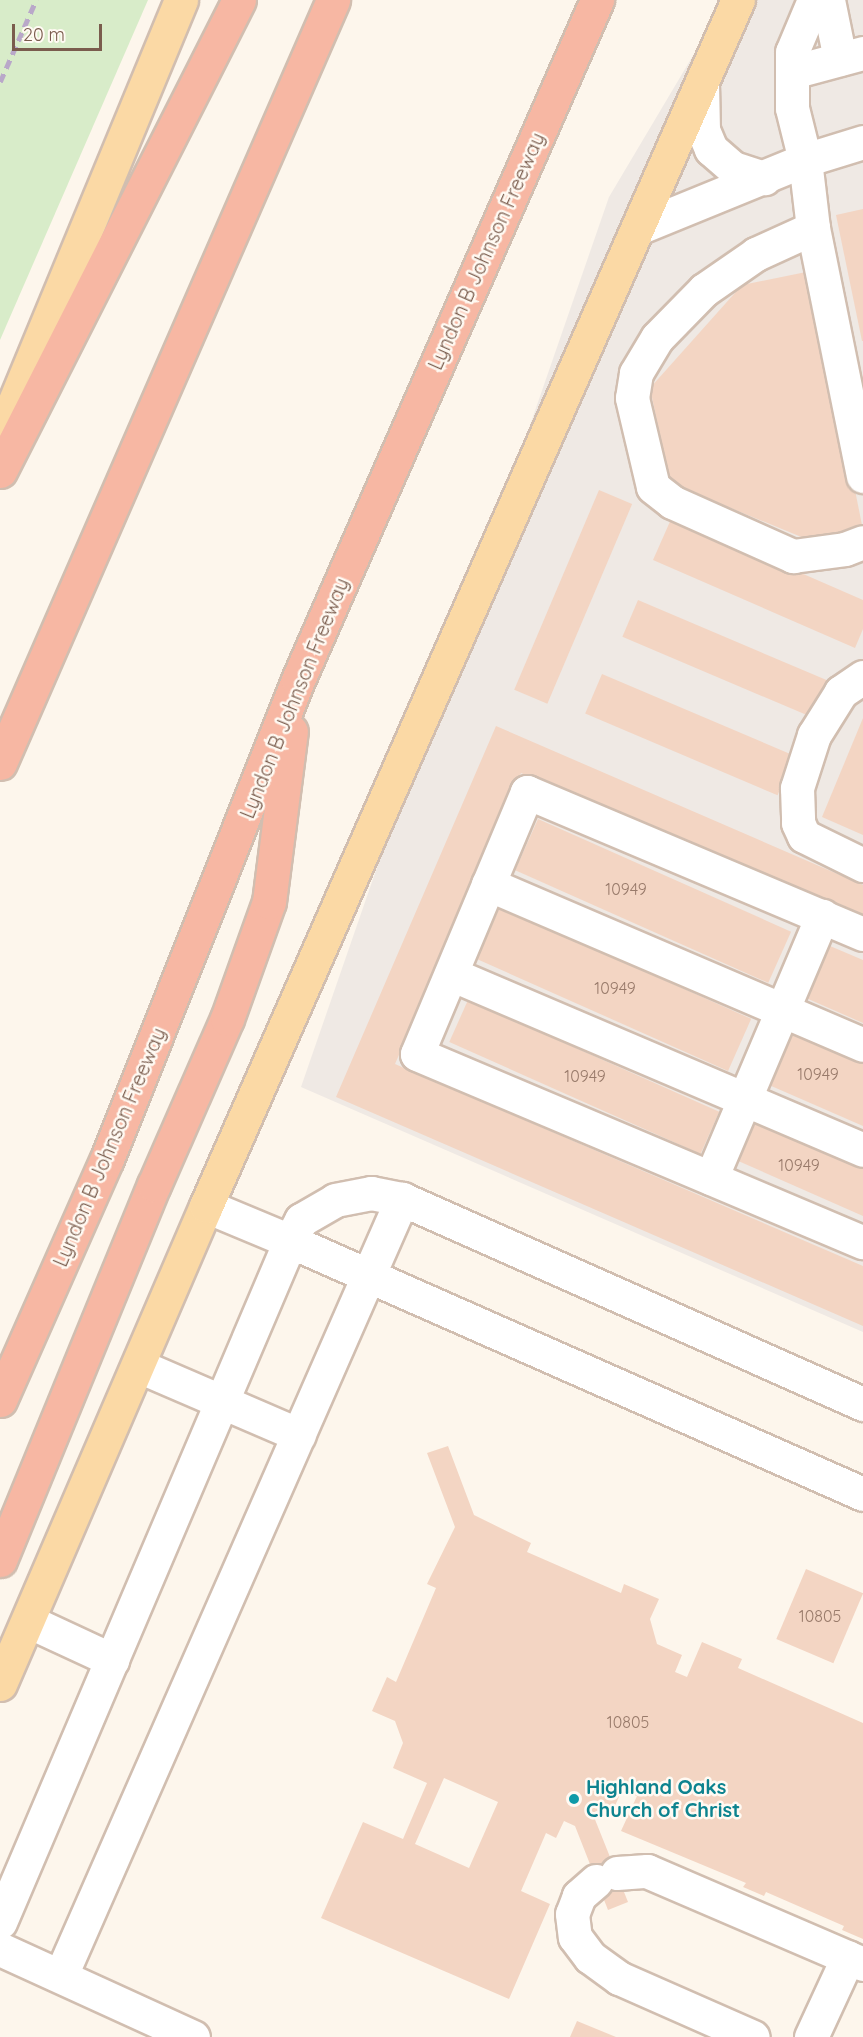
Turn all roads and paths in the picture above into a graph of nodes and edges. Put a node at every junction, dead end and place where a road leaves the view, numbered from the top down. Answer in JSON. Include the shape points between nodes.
{"nodes":[{"id":1,"x":181,"y":0,"type":"edge"},
{"id":2,"x":239,"y":0,"type":"edge"},
{"id":3,"x":333,"y":0,"type":"edge"},
{"id":4,"x":597,"y":0,"type":"edge"},
{"id":5,"x":738,"y":0,"type":"edge"},
{"id":6,"x":814,"y":0,"type":"edge"},
{"id":7,"x":828,"y":0,"type":"edge"},
{"id":8,"x":852,"y":56,"type":"edge"},
{"id":9,"x":792,"y":72,"type":"junction"},
{"id":10,"x":702,"y":83,"type":"junction"},
{"id":11,"x":863,"y":142,"type":"edge"},
{"id":12,"x":805,"y":160,"type":"junction"},
{"id":13,"x":764,"y":178,"type":"junction"},
{"id":14,"x":638,"y":228,"type":"junction"},
{"id":15,"x":813,"y":228,"type":"junction"},
{"id":16,"x":0,"y":437,"type":"edge"},
{"id":17,"x":0,"y":471,"type":"edge"},
{"id":18,"x":863,"y":476,"type":"edge"},
{"id":19,"x":863,"y":542,"type":"edge"},
{"id":20,"x":863,"y":677,"type":"edge"},
{"id":21,"x":297,"y":680,"type":"junction"},
{"id":22,"x":0,"y":763,"type":"edge"},
{"id":23,"x":863,"y":865,"type":"edge"},
{"id":24,"x":488,"y":884,"type":"junction"},
{"id":25,"x":822,"y":916,"type":"junction"},
{"id":26,"x":863,"y":934,"type":"edge"},
{"id":27,"x":451,"y":974,"type":"junction"},
{"id":28,"x":782,"y":1010,"type":"junction"},
{"id":29,"x":863,"y":1045,"type":"edge"},
{"id":30,"x":744,"y":1099,"type":"junction"},
{"id":31,"x":863,"y":1150,"type":"edge"},
{"id":32,"x":711,"y":1178,"type":"junction"},
{"id":33,"x":402,"y":1199,"type":"junction"},
{"id":34,"x":206,"y":1206,"type":"junction"},
{"id":35,"x":290,"y":1240,"type":"junction"},
{"id":36,"x":863,"y":1242,"type":"edge"},
{"id":37,"x":368,"y":1277,"type":"junction"},
{"id":38,"x":139,"y":1365,"type":"junction"},
{"id":39,"x":0,"y":1400,"type":"edge"},
{"id":40,"x":224,"y":1401,"type":"junction"},
{"id":41,"x":863,"y":1404,"type":"edge"},
{"id":42,"x":299,"y":1435,"type":"junction"},
{"id":43,"x":863,"y":1494,"type":"edge"},
{"id":44,"x":0,"y":1560,"type":"edge"},
{"id":45,"x":28,"y":1621,"type":"junction"},
{"id":46,"x":112,"y":1660,"type":"junction"},
{"id":47,"x":0,"y":1684,"type":"edge"},
{"id":48,"x":0,"y":1922,"type":"edge"},
{"id":49,"x":0,"y":1949,"type":"edge"},
{"id":50,"x":855,"y":1961,"type":"edge"},
{"id":51,"x":61,"y":1975,"type":"junction"},
{"id":52,"x":193,"y":2037,"type":"edge"},
{"id":53,"x":753,"y":2037,"type":"edge"},
{"id":54,"x":811,"y":2037,"type":"edge"}],
"edges":[{"from":1,"to":16,"type":"main road"},
{"from":2,"to":17,"type":"highway"},
{"from":3,"to":22,"type":"highway"},
{"from":4,"to":21,"type":"highway","name":"Lyndon B Johnson Freeway"},
{"from":5,"to":10,"type":"main road"},
{"from":6,"to":9,"type":"street","via":[[792,52]]},
{"from":7,"to":8,"type":"street"},
{"from":8,"to":9,"type":"street"},
{"from":9,"to":12,"type":"street","via":[[792,108]]},
{"from":10,"to":13,"type":"street","via":[[703,129],[711,149],[733,168]]},
{"from":10,"to":14,"type":"main road"},
{"from":11,"to":12,"type":"street"},
{"from":12,"to":13,"type":"street"},
{"from":12,"to":15,"type":"street"},
{"from":13,"to":14,"type":"street"},
{"from":14,"to":34,"type":"main road"},
{"from":15,"to":18,"type":"street"},
{"from":15,"to":19,"type":"street","via":[[756,254],[704,290],[657,338],[636,373],[632,398],[653,487],[672,502],[793,556],[845,549]]},
{"from":20,"to":23,"type":"street","via":[[841,692],[814,735],[797,788],[798,823],[804,836]]},
{"from":21,"to":39,"type":"highway","name":"Lyndon B Johnson Freeway","via":[[107,1160]]},
{"from":21,"to":44,"type":"highway","via":[[269,902],[227,1018]]},
{"from":24,"to":25,"type":"street","via":[[527,792]]},
{"from":24,"to":27,"type":"street"},
{"from":24,"to":28,"type":"street"},
{"from":25,"to":26,"type":"street"},
{"from":25,"to":28,"type":"street"},
{"from":27,"to":30,"type":"street"},
{"from":27,"to":32,"type":"street","via":[[417,1054]]},
{"from":28,"to":29,"type":"street"},
{"from":28,"to":30,"type":"street"},
{"from":30,"to":31,"type":"street"},
{"from":30,"to":32,"type":"street"},
{"from":32,"to":36,"type":"street"},
{"from":33,"to":35,"type":"street","via":[[371,1193],[335,1200],[301,1220]]},
{"from":33,"to":37,"type":"street"},
{"from":33,"to":41,"type":"street"},
{"from":34,"to":35,"type":"street"},
{"from":34,"to":38,"type":"main road"},
{"from":35,"to":37,"type":"street"},
{"from":35,"to":40,"type":"street"},
{"from":37,"to":42,"type":"street"},
{"from":37,"to":43,"type":"street"},
{"from":38,"to":40,"type":"street"},
{"from":38,"to":45,"type":"main road"},
{"from":40,"to":42,"type":"street"},
{"from":40,"to":46,"type":"street"},
{"from":42,"to":51,"type":"street"},
{"from":45,"to":46,"type":"street"},
{"from":45,"to":47,"type":"main road"},
{"from":46,"to":48,"type":"street"},
{"from":49,"to":51,"type":"street"},
{"from":50,"to":53,"type":"street","via":[[647,1871],[606,1877],[579,1896],[572,1914],[575,1937],[590,1957],[619,1978]]},
{"from":50,"to":54,"type":"street"},
{"from":51,"to":52,"type":"street"}]}
